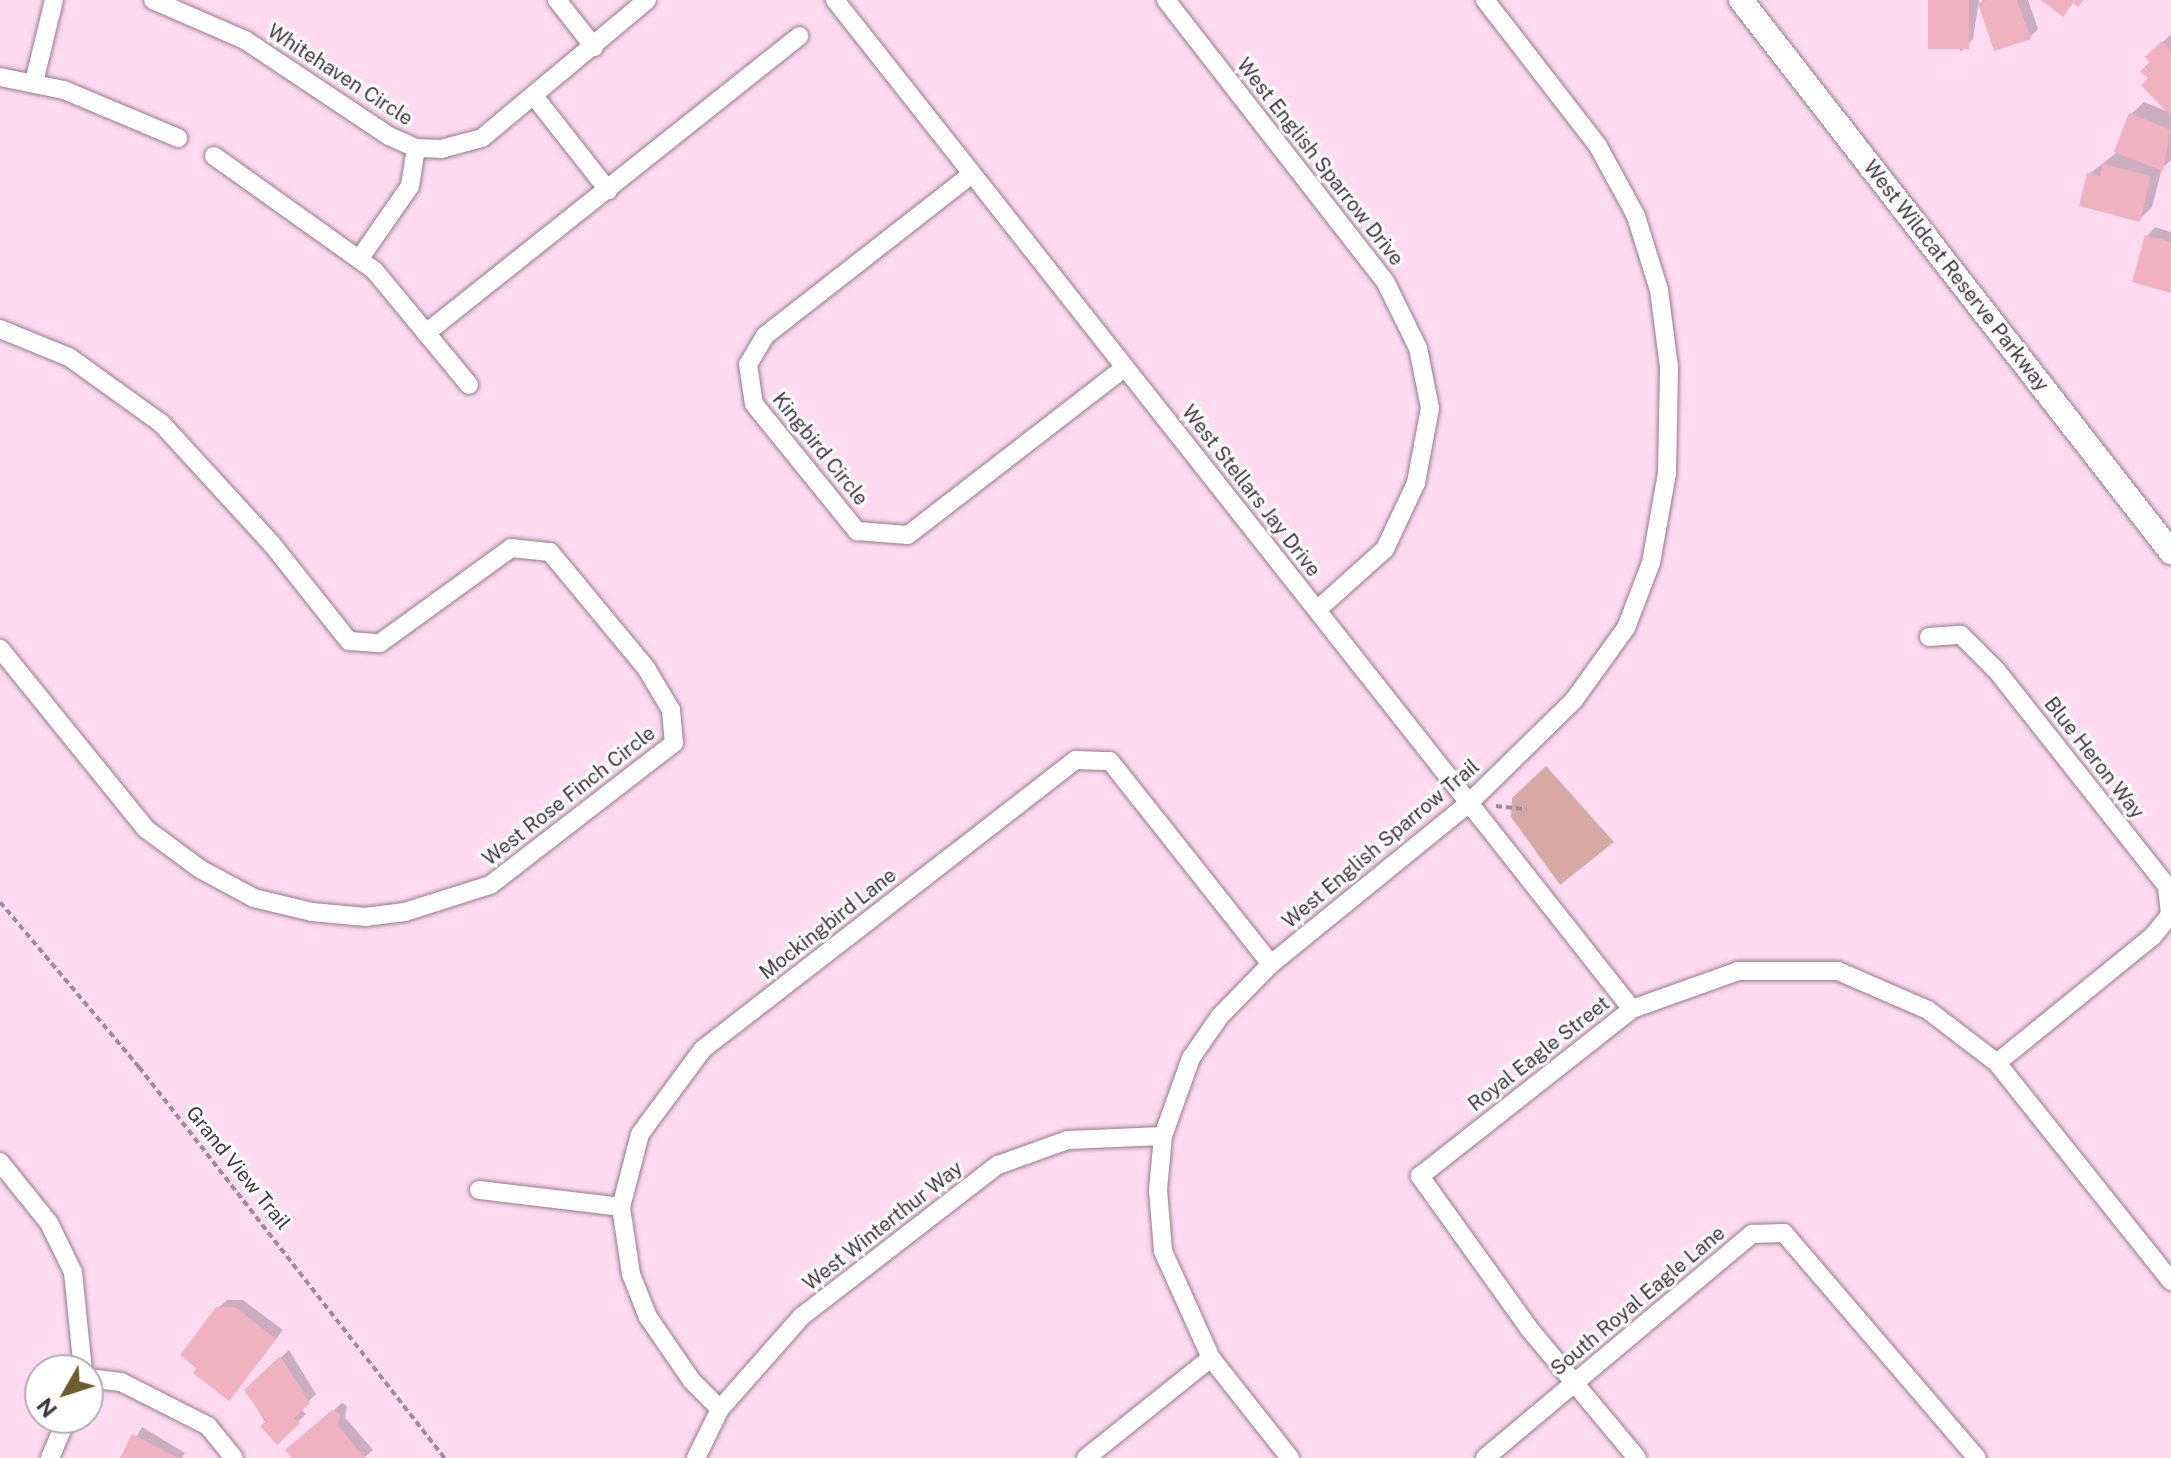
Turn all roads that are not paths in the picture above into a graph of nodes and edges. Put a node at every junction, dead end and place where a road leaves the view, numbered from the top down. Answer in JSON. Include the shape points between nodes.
{"nodes":[{"id":1,"x":54,"y":0,"type":"edge"},
{"id":2,"x":153,"y":0,"type":"edge"},
{"id":3,"x":557,"y":0,"type":"edge"},
{"id":4,"x":647,"y":0,"type":"edge"},
{"id":5,"x":835,"y":0,"type":"edge"},
{"id":6,"x":1166,"y":0,"type":"edge"},
{"id":7,"x":1485,"y":0,"type":"edge"},
{"id":8,"x":1741,"y":0,"type":"edge"},
{"id":9,"x":799,"y":36,"type":"dead end"},
{"id":10,"x":594,"y":47,"type":"junction"},
{"id":11,"x":0,"y":77,"type":"edge"},
{"id":12,"x":34,"y":82,"type":"junction"},
{"id":13,"x":534,"y":96,"type":"junction"},
{"id":14,"x":178,"y":138,"type":"dead end"},
{"id":15,"x":416,"y":148,"type":"junction"},
{"id":16,"x":214,"y":156,"type":"dead end"},
{"id":17,"x":972,"y":174,"type":"junction"},
{"id":18,"x":608,"y":190,"type":"junction"},
{"id":19,"x":360,"y":258,"type":"junction"},
{"id":20,"x":0,"y":329,"type":"edge"},
{"id":21,"x":426,"y":333,"type":"junction"},
{"id":22,"x":1125,"y":367,"type":"junction"},
{"id":23,"x":469,"y":385,"type":"dead end"},
{"id":24,"x":2171,"y":552,"type":"edge"},
{"id":25,"x":1317,"y":610,"type":"junction"},
{"id":26,"x":1929,"y":637,"type":"dead end"},
{"id":27,"x":0,"y":649,"type":"edge"},
{"id":28,"x":1469,"y":803,"type":"junction"},
{"id":29,"x":1271,"y":964,"type":"junction"},
{"id":30,"x":1632,"y":1009,"type":"junction"},
{"id":31,"x":1997,"y":1063,"type":"junction"},
{"id":32,"x":1163,"y":1136,"type":"junction"},
{"id":33,"x":0,"y":1162,"type":"edge"},
{"id":34,"x":479,"y":1190,"type":"dead end"},
{"id":35,"x":621,"y":1207,"type":"junction"},
{"id":36,"x":2171,"y":1281,"type":"edge"},
{"id":37,"x":81,"y":1354,"type":"edge"},
{"id":38,"x":1211,"y":1358,"type":"junction"},
{"id":39,"x":104,"y":1380,"type":"edge"},
{"id":40,"x":1578,"y":1382,"type":"junction"},
{"id":41,"x":720,"y":1409,"type":"junction"},
{"id":42,"x":60,"y":1434,"type":"edge"},
{"id":43,"x":50,"y":1458,"type":"edge"},
{"id":44,"x":234,"y":1458,"type":"edge"},
{"id":45,"x":696,"y":1458,"type":"edge"},
{"id":46,"x":1086,"y":1458,"type":"edge"},
{"id":47,"x":1290,"y":1458,"type":"edge"},
{"id":48,"x":1485,"y":1458,"type":"edge"},
{"id":49,"x":1637,"y":1458,"type":"edge"},
{"id":50,"x":1977,"y":1458,"type":"edge"}],
"edges":[{"from":1,"to":12,"type":"street"},
{"from":2,"to":15,"type":"street","name":"Whitehaven Circle","via":[[245,40],[389,136]]},
{"from":3,"to":10,"type":"street"},
{"from":4,"to":10,"type":"street","name":"Whitehaven Circle"},
{"from":5,"to":17,"type":"street","name":"West Stellars Jay Drive"},
{"from":6,"to":25,"type":"street","name":"West English Sparrow Drive","via":[[1386,283],[1418,348],[1430,408],[1416,483],[1385,549]]},
{"from":7,"to":28,"type":"street","name":"West English Sparrow Trail","via":[[1598,146],[1636,216],[1659,290],[1669,382],[1667,473],[1657,533],[1626,628],[1574,700]]},
{"from":8,"to":24,"type":"main road","name":"West Wildcat Reserve Parkway"},
{"from":9,"to":18,"type":"street"},
{"from":10,"to":13,"type":"street","name":"Whitehaven Circle"},
{"from":11,"to":12,"type":"street"},
{"from":12,"to":14,"type":"street"},
{"from":13,"to":15,"type":"street","name":"Whitehaven Circle","via":[[482,138],[441,149]]},
{"from":13,"to":18,"type":"street"},
{"from":15,"to":19,"type":"street","name":"Whitehaven Circle","via":[[410,186]]},
{"from":16,"to":19,"type":"street"},
{"from":17,"to":22,"type":"street","name":"West Stellars Jay Drive"},
{"from":17,"to":22,"type":"street","name":"Kingbird Circle","via":[[765,336],[748,364],[754,404],[857,531],[908,535]]},
{"from":18,"to":21,"type":"street"},
{"from":19,"to":21,"type":"street"},
{"from":20,"to":27,"type":"street","name":"West Rose Finch Circle","via":[[69,357],[161,423],[271,543],[349,641],[380,643],[511,548],[550,552],[646,668],[671,710],[674,743],[490,885],[405,912],[366,917],[312,912],[254,898],[200,869],[146,829]]},
{"from":21,"to":23,"type":"street"},
{"from":22,"to":25,"type":"street","name":"West Stellars Jay Drive"},
{"from":25,"to":28,"type":"street","name":"West Stellars Jay Drive"},
{"from":26,"to":31,"type":"street","name":"Blue Heron Way","via":[[1961,635],[1997,671],[2167,886],[2170,915],[2153,936]]},
{"from":28,"to":29,"type":"street","name":"West English Sparrow Trail"},
{"from":28,"to":30,"type":"street","name":"West Stellars Jay Drive"},
{"from":29,"to":32,"type":"street","name":"West English Sparrow Trail","via":[[1220,1016],[1191,1058]]},
{"from":29,"to":35,"type":"street","name":"Mockingbird Lane","via":[[1110,761],[1076,760],[703,1049],[640,1134]]},
{"from":30,"to":31,"type":"street","name":"Royal Eagle Street","via":[[1738,971],[1838,971],[1928,1010]]},
{"from":30,"to":40,"type":"street","name":"Royal Eagle Street","via":[[1420,1176],[1528,1327]]},
{"from":31,"to":36,"type":"street","name":"Royal Eagle Street"},
{"from":32,"to":38,"type":"street","name":"West English Sparrow Trail","via":[[1158,1190],[1163,1251]]},
{"from":32,"to":41,"type":"street","name":"West Winterthur Way","via":[[1068,1140],[998,1165],[801,1317]]},
{"from":33,"to":37,"type":"street","via":[[49,1223],[73,1272]]},
{"from":34,"to":35,"type":"street"},
{"from":35,"to":41,"type":"street","name":"Mockingbird Lane","via":[[631,1274],[648,1317],[692,1381]]},
{"from":38,"to":46,"type":"street"},
{"from":38,"to":47,"type":"street","name":"West English Sparrow Trail"},
{"from":39,"to":44,"type":"street","via":[[121,1382],[208,1426]]},
{"from":40,"to":48,"type":"street","name":"South Royal Eagle Lane"},
{"from":40,"to":49,"type":"street"},
{"from":40,"to":50,"type":"street","name":"South Royal Eagle Lane","via":[[1752,1234],[1784,1233]]},
{"from":41,"to":45,"type":"street","name":"West Winterthur Way"},
{"from":42,"to":43,"type":"street"}]}
